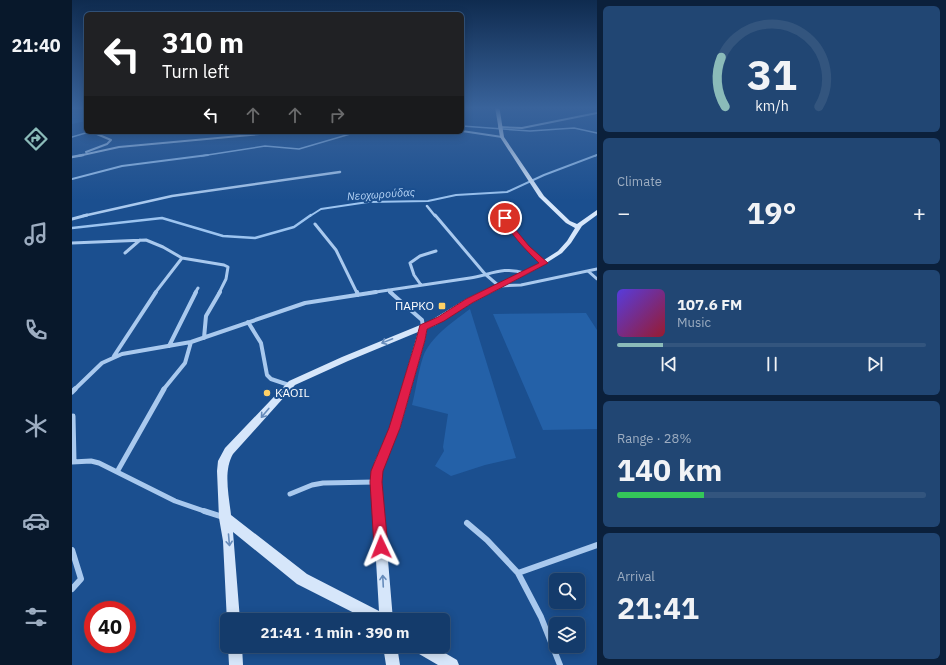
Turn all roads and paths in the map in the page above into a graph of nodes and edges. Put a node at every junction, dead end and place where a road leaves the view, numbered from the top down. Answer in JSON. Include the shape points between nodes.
{"nodes":[{"id":1,"x":110,"y":138,"type":"edge"},
{"id":2,"x":216,"y":138,"type":"edge"},
{"id":3,"x":503,"y":138,"type":"edge"},
{"id":4,"x":72,"y":157,"type":"edge"},
{"id":5,"x":340,"y":172,"type":"dead end"},
{"id":6,"x":427,"y":206,"type":"dead end"},
{"id":7,"x":597,"y":212,"type":"edge"},
{"id":8,"x":505,"y":218,"type":"dead end"},
{"id":9,"x":72,"y":219,"type":"edge"},
{"id":10,"x":315,"y":224,"type":"dead end"},
{"id":11,"x":578,"y":227,"type":"junction"},
{"id":12,"x":140,"y":240,"type":"junction"},
{"id":13,"x":72,"y":243,"type":"edge"},
{"id":14,"x":436,"y":251,"type":"dead end"},
{"id":15,"x":125,"y":253,"type":"dead end"},
{"id":16,"x":182,"y":258,"type":"junction"},
{"id":17,"x":544,"y":263,"type":"junction"},
{"id":18,"x":597,"y":269,"type":"edge"},
{"id":19,"x":588,"y":270,"type":"junction"},
{"id":20,"x":524,"y":273,"type":"junction"},
{"id":21,"x":485,"y":274,"type":"junction"},
{"id":22,"x":597,"y":279,"type":"edge"},
{"id":23,"x":421,"y":285,"type":"junction"},
{"id":24,"x":499,"y":286,"type":"junction"},
{"id":25,"x":198,"y":288,"type":"dead end"},
{"id":26,"x":388,"y":290,"type":"junction"},
{"id":27,"x":358,"y":295,"type":"junction"},
{"id":28,"x":248,"y":322,"type":"junction"},
{"id":29,"x":423,"y":327,"type":"junction"},
{"id":30,"x":204,"y":338,"type":"junction"},
{"id":31,"x":192,"y":342,"type":"junction"},
{"id":32,"x":169,"y":346,"type":"junction"},
{"id":33,"x":114,"y":356,"type":"junction"},
{"id":34,"x":289,"y":385,"type":"junction"},
{"id":35,"x":72,"y":392,"type":"edge"},
{"id":36,"x":73,"y":416,"type":"edge"},
{"id":37,"x":73,"y":461,"type":"edge"},
{"id":38,"x":117,"y":472,"type":"junction"},
{"id":39,"x":376,"y":482,"type":"junction"},
{"id":40,"x":290,"y":494,"type":"dead end"},
{"id":41,"x":225,"y":518,"type":"junction"},
{"id":42,"x":467,"y":523,"type":"dead end"},
{"id":43,"x":597,"y":545,"type":"edge"},
{"id":44,"x":72,"y":550,"type":"edge"},
{"id":45,"x":518,"y":573,"type":"junction"},
{"id":46,"x":72,"y":589,"type":"edge"},
{"id":47,"x":233,"y":613,"type":"edge"},
{"id":48,"x":368,"y":613,"type":"edge"},
{"id":49,"x":385,"y":613,"type":"edge"},
{"id":50,"x":235,"y":653,"type":"edge"},
{"id":51,"x":391,"y":653,"type":"edge"},
{"id":52,"x":431,"y":653,"type":"edge"},
{"id":53,"x":449,"y":664,"type":"edge"},
{"id":54,"x":236,"y":665,"type":"edge"},
{"id":55,"x":393,"y":665,"type":"edge"},
{"id":56,"x":560,"y":665,"type":"edge"}],
"edges":[{"from":1,"to":4,"type":"street","via":[[111,142]]},
{"from":2,"to":4,"type":"street","via":[[119,147]]},
{"from":3,"to":11,"type":"street","via":[[542,197],[568,222]]},
{"from":5,"to":9,"type":"street","via":[[179,194]]},
{"from":6,"to":21,"type":"street"},
{"from":7,"to":11,"type":"street"},
{"from":8,"to":17,"type":"street","via":[[512,230]]},
{"from":10,"to":27,"type":"street","via":[[338,254]]},
{"from":11,"to":17,"type":"street","via":[[566,246]]},
{"from":12,"to":13,"type":"street"},
{"from":12,"to":15,"type":"street"},
{"from":12,"to":16,"type":"street","via":[[156,243]]},
{"from":14,"to":23,"type":"street","via":[[420,256],[410,263]]},
{"from":16,"to":30,"type":"street","via":[[224,265],[228,268],[229,272],[223,286],[206,316]]},
{"from":16,"to":33,"type":"street","via":[[148,302]]},
{"from":17,"to":20,"type":"street"},
{"from":18,"to":19,"type":"street"},
{"from":19,"to":22,"type":"street"},
{"from":19,"to":24,"type":"street","via":[[521,285]]},
{"from":20,"to":21,"type":"street","via":[[516,270]]},
{"from":20,"to":24,"type":"street"},
{"from":21,"to":23,"type":"street"},
{"from":21,"to":24,"type":"street"},
{"from":23,"to":26,"type":"street"},
{"from":24,"to":29,"type":"street"},
{"from":25,"to":32,"type":"street"},
{"from":26,"to":27,"type":"street"},
{"from":26,"to":29,"type":"street","via":[[422,320]]},
{"from":27,"to":28,"type":"street","via":[[305,303]]},
{"from":28,"to":30,"type":"street"},
{"from":28,"to":34,"type":"street","via":[[261,343],[267,375]]},
{"from":29,"to":34,"type":"street","one_way":true,"via":[[339,361]]},
{"from":29,"to":39,"type":"street","via":[[395,428],[380,461]]},
{"from":30,"to":31,"type":"street"},
{"from":31,"to":32,"type":"street"},
{"from":31,"to":38,"type":"street","via":[[185,363],[161,392]]},
{"from":32,"to":33,"type":"street"},
{"from":33,"to":35,"type":"street","via":[[96,368]]},
{"from":34,"to":41,"type":"street","one_way":true,"via":[[224,457],[222,471]]},
{"from":36,"to":37,"type":"street"},
{"from":37,"to":38,"type":"street","via":[[95,462]]},
{"from":38,"to":41,"type":"street","via":[[175,501]]},
{"from":39,"to":40,"type":"street","via":[[323,483]]},
{"from":49,"to":39,"type":"street","one_way":true},
{"from":41,"to":47,"type":"street","one_way":true,"via":[[229,542]]},
{"from":41,"to":48,"type":"street","via":[[302,579]]},
{"from":42,"to":45,"type":"street"},
{"from":43,"to":45,"type":"street"},
{"from":44,"to":46,"type":"street","via":[[81,579]]},
{"from":45,"to":56,"type":"street","via":[[541,618]]},
{"from":50,"to":54,"type":"street"},
{"from":51,"to":55,"type":"street"},
{"from":52,"to":53,"type":"street"}]}
